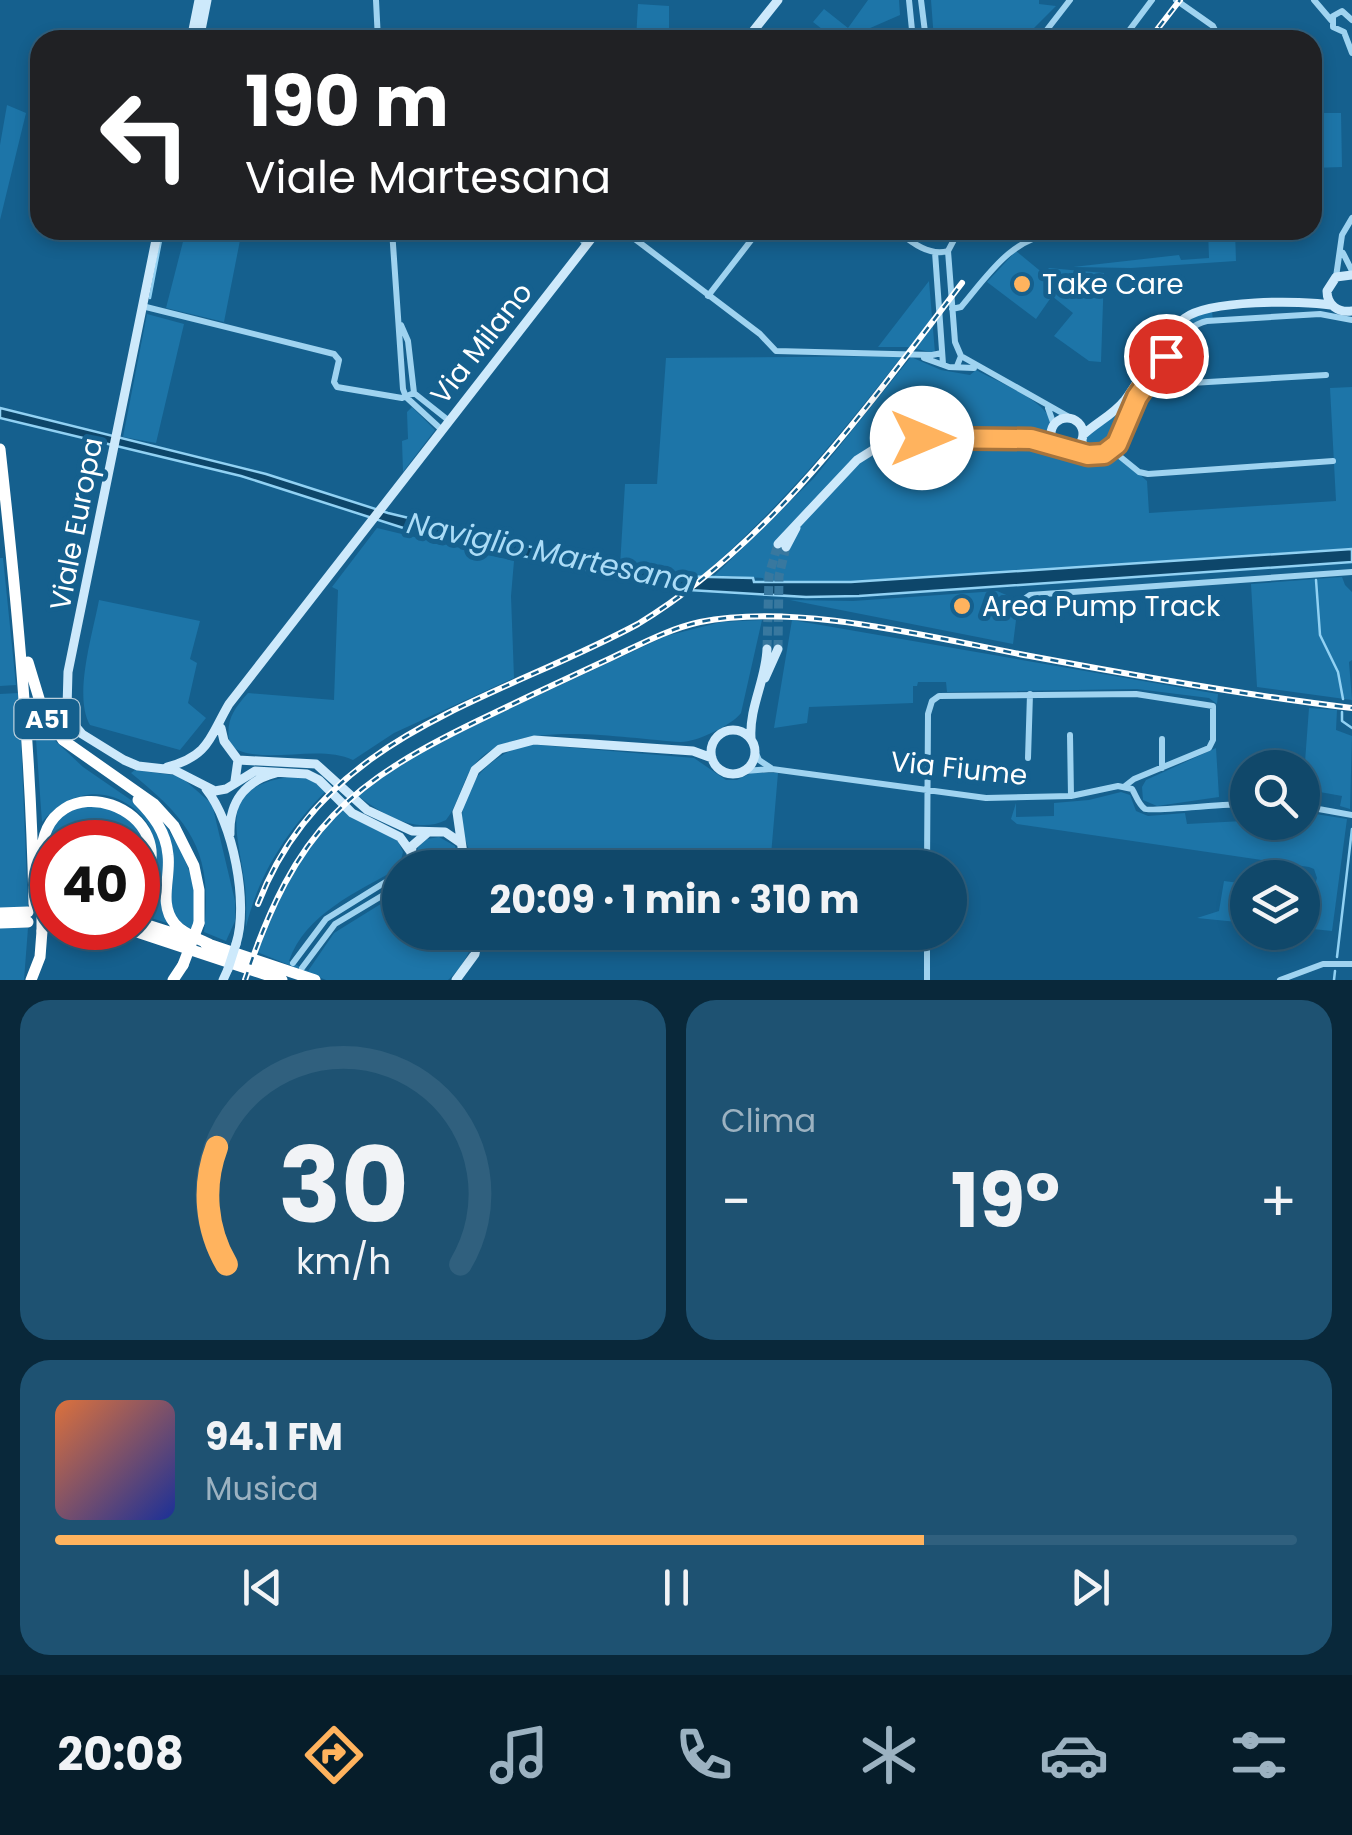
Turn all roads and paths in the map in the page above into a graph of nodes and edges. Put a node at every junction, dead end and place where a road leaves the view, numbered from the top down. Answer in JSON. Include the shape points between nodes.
{"nodes":[{"id":1,"x":198,"y":0,"type":"edge"},
{"id":2,"x":207,"y":0,"type":"edge"},
{"id":3,"x":376,"y":0,"type":"edge"},
{"id":4,"x":778,"y":0,"type":"edge"},
{"id":5,"x":909,"y":0,"type":"edge"},
{"id":6,"x":921,"y":0,"type":"edge"},
{"id":7,"x":1070,"y":0,"type":"edge"},
{"id":8,"x":1152,"y":0,"type":"edge"},
{"id":9,"x":1176,"y":0,"type":"edge"},
{"id":10,"x":1317,"y":3,"type":"edge"},
{"id":11,"x":1334,"y":16,"type":"junction"},
{"id":12,"x":1351,"y":19,"type":"edge"},
{"id":13,"x":192,"y":30,"type":"edge"},
{"id":14,"x":201,"y":30,"type":"edge"},
{"id":15,"x":378,"y":30,"type":"edge"},
{"id":16,"x":754,"y":30,"type":"edge"},
{"id":17,"x":912,"y":30,"type":"edge"},
{"id":18,"x":925,"y":30,"type":"edge"},
{"id":19,"x":1047,"y":30,"type":"edge"},
{"id":20,"x":1130,"y":30,"type":"edge"},
{"id":21,"x":1214,"y":30,"type":"edge"},
{"id":22,"x":1344,"y":32,"type":"junction"},
{"id":23,"x":1352,"y":52,"type":"edge"},
{"id":24,"x":1352,"y":218,"type":"edge"},
{"id":25,"x":156,"y":240,"type":"edge"},
{"id":26,"x":393,"y":240,"type":"edge"},
{"id":27,"x":582,"y":240,"type":"edge"},
{"id":28,"x":590,"y":240,"type":"edge"},
{"id":29,"x":636,"y":240,"type":"edge"},
{"id":30,"x":750,"y":240,"type":"edge"},
{"id":31,"x":908,"y":240,"type":"edge"},
{"id":32,"x":928,"y":240,"type":"edge"},
{"id":33,"x":950,"y":240,"type":"edge"},
{"id":34,"x":1027,"y":240,"type":"edge"},
{"id":35,"x":586,"y":245,"type":"junction"},
{"id":36,"x":932,"y":250,"type":"junction"},
{"id":37,"x":948,"y":251,"type":"junction"},
{"id":38,"x":1342,"y":252,"type":"junction"},
{"id":39,"x":1352,"y":273,"type":"edge"},
{"id":40,"x":1334,"y":279,"type":"junction"},
{"id":41,"x":708,"y":296,"type":"junction"},
{"id":42,"x":1300,"y":302,"type":"junction"},
{"id":43,"x":1331,"y":305,"type":"junction"},
{"id":44,"x":142,"y":306,"type":"junction"},
{"id":45,"x":952,"y":309,"type":"junction"},
{"id":46,"x":1352,"y":311,"type":"edge"},
{"id":47,"x":1352,"y":320,"type":"edge"},
{"id":48,"x":943,"y":351,"type":"junction"},
{"id":49,"x":959,"y":352,"type":"junction"},
{"id":50,"x":914,"y":354,"type":"junction"},
{"id":51,"x":944,"y":364,"type":"junction"},
{"id":52,"x":956,"y":366,"type":"junction"},
{"id":53,"x":985,"y":370,"type":"junction"},
{"id":54,"x":1326,"y":376,"type":"dead end"},
{"id":55,"x":1152,"y":377,"type":"junction"},
{"id":56,"x":410,"y":395,"type":"junction"},
{"id":57,"x":1048,"y":406,"type":"junction"},
{"id":58,"x":1075,"y":420,"type":"junction"},
{"id":59,"x":1098,"y":421,"type":"junction"},
{"id":60,"x":445,"y":425,"type":"junction"},
{"id":61,"x":1053,"y":426,"type":"junction"},
{"id":62,"x":1083,"y":437,"type":"junction"},
{"id":63,"x":1031,"y":439,"type":"junction"},
{"id":64,"x":1056,"y":445,"type":"junction"},
{"id":65,"x":0,"y":449,"type":"edge"},
{"id":66,"x":1071,"y":449,"type":"junction"},
{"id":67,"x":1112,"y":450,"type":"junction"},
{"id":68,"x":1096,"y":456,"type":"junction"},
{"id":69,"x":1333,"y":461,"type":"dead end"},
{"id":70,"x":782,"y":546,"type":"tunnel mouth"},
{"id":71,"x":1352,"y":572,"type":"edge"},
{"id":72,"x":1020,"y":602,"type":"dead end"},
{"id":73,"x":20,"y":624,"type":"junction"},
{"id":74,"x":772,"y":649,"type":"tunnel mouth"},
{"id":75,"x":1030,"y":694,"type":"junction"},
{"id":76,"x":752,"y":710,"type":"junction"},
{"id":77,"x":220,"y":726,"type":"junction"},
{"id":78,"x":732,"y":730,"type":"junction"},
{"id":79,"x":1070,"y":735,"type":"dead end"},
{"id":80,"x":1162,"y":740,"type":"dead end"},
{"id":81,"x":714,"y":743,"type":"junction"},
{"id":82,"x":207,"y":745,"type":"junction"},
{"id":83,"x":753,"y":746,"type":"junction"},
{"id":84,"x":229,"y":748,"type":"junction"},
{"id":85,"x":693,"y":751,"type":"junction"},
{"id":86,"x":196,"y":754,"type":"junction"},
{"id":87,"x":712,"y":758,"type":"junction"},
{"id":88,"x":1028,"y":758,"type":"dead end"},
{"id":89,"x":238,"y":760,"type":"junction"},
{"id":90,"x":165,"y":767,"type":"junction"},
{"id":91,"x":1162,"y":768,"type":"junction"},
{"id":92,"x":772,"y":769,"type":"junction"},
{"id":93,"x":745,"y":770,"type":"junction"},
{"id":94,"x":294,"y":772,"type":"junction"},
{"id":95,"x":196,"y":781,"type":"junction"},
{"id":96,"x":120,"y":783,"type":"junction"},
{"id":97,"x":232,"y":784,"type":"junction"},
{"id":98,"x":1125,"y":786,"type":"junction"},
{"id":99,"x":206,"y":789,"type":"junction"},
{"id":100,"x":926,"y":789,"type":"junction"},
{"id":101,"x":1071,"y":796,"type":"junction"},
{"id":102,"x":1230,"y":804,"type":"edge"},
{"id":103,"x":1320,"y":809,"type":"edge"},
{"id":104,"x":457,"y":812,"type":"junction"},
{"id":105,"x":1352,"y":815,"type":"edge"},
{"id":106,"x":222,"y":818,"type":"junction"},
{"id":107,"x":33,"y":820,"type":"edge"},
{"id":108,"x":54,"y":820,"type":"edge"},
{"id":109,"x":133,"y":820,"type":"edge"},
{"id":110,"x":434,"y":832,"type":"junction"},
{"id":111,"x":230,"y":846,"type":"junction"},
{"id":112,"x":462,"y":846,"type":"junction"},
{"id":113,"x":402,"y":850,"type":"edge"},
{"id":114,"x":412,"y":850,"type":"edge"},
{"id":115,"x":463,"y":850,"type":"edge"},
{"id":116,"x":927,"y":850,"type":"edge"},
{"id":117,"x":382,"y":880,"type":"edge"},
{"id":118,"x":382,"y":896,"type":"edge"},
{"id":119,"x":0,"y":913,"type":"edge"},
{"id":120,"x":30,"y":916,"type":"edge"},
{"id":121,"x":30,"y":918,"type":"edge"},
{"id":122,"x":0,"y":923,"type":"edge"},
{"id":123,"x":160,"y":929,"type":"edge"},
{"id":124,"x":160,"y":940,"type":"edge"},
{"id":125,"x":209,"y":944,"type":"junction"},
{"id":126,"x":35,"y":950,"type":"edge"},
{"id":127,"x":476,"y":950,"type":"edge"},
{"id":128,"x":927,"y":950,"type":"edge"},
{"id":129,"x":293,"y":963,"type":"dead end"},
{"id":130,"x":1352,"y":964,"type":"edge"},
{"id":131,"x":302,"y":968,"type":"dead end"},
{"id":132,"x":30,"y":980,"type":"edge"},
{"id":133,"x":173,"y":980,"type":"edge"},
{"id":134,"x":223,"y":980,"type":"edge"},
{"id":135,"x":282,"y":980,"type":"edge"},
{"id":136,"x":315,"y":980,"type":"edge"},
{"id":137,"x":456,"y":980,"type":"edge"},
{"id":138,"x":928,"y":980,"type":"edge"},
{"id":139,"x":1280,"y":980,"type":"edge"}],
"edges":[{"from":1,"to":13,"type":"street"},
{"from":2,"to":14,"type":"street"},
{"from":3,"to":15,"type":"street"},
{"from":4,"to":16,"type":"street"},
{"from":5,"to":17,"type":"street"},
{"from":6,"to":18,"type":"street"},
{"from":7,"to":19,"type":"street"},
{"from":8,"to":20,"type":"street"},
{"from":9,"to":21,"type":"street"},
{"from":10,"to":11,"type":"street"},
{"from":11,"to":12,"type":"street"},
{"from":11,"to":22,"type":"street","via":[[1335,30]]},
{"from":12,"to":22,"type":"street"},
{"from":22,"to":23,"type":"street"},
{"from":24,"to":38,"type":"street"},
{"from":25,"to":44,"type":"street","name":"Viale Europa"},
{"from":26,"to":56,"type":"street"},
{"from":27,"to":35,"type":"street"},
{"from":28,"to":35,"type":"street","name":"Via Milano"},
{"from":29,"to":41,"type":"street"},
{"from":30,"to":41,"type":"street"},
{"from":31,"to":36,"type":"street"},
{"from":32,"to":36,"type":"street"},
{"from":33,"to":37,"type":"street"},
{"from":34,"to":45,"type":"street","via":[[962,307]]},
{"from":35,"to":60,"type":"street","name":"Via Milano"},
{"from":36,"to":37,"type":"street"},
{"from":36,"to":48,"type":"street"},
{"from":37,"to":45,"type":"street"},
{"from":38,"to":39,"type":"street"},
{"from":38,"to":40,"type":"street"},
{"from":39,"to":40,"type":"street"},
{"from":40,"to":42,"type":"street"},
{"from":40,"to":43,"type":"street","via":[[1327,290]]},
{"from":41,"to":50,"type":"street","via":[[773,350]]},
{"from":42,"to":43,"type":"street"},
{"from":42,"to":59,"type":"street","via":[[1218,307],[1189,316],[1122,403]]},
{"from":43,"to":46,"type":"street"},
{"from":44,"to":56,"type":"street","via":[[334,354],[337,387]]},
{"from":44,"to":90,"type":"street","name":"Viale Europa","via":[[66,708],[94,742],[134,764]]},
{"from":45,"to":49,"type":"street"},
{"from":47,"to":55,"type":"street","via":[[1320,314],[1198,323],[1182,334]]},
{"from":48,"to":49,"type":"street"},
{"from":48,"to":50,"type":"street"},
{"from":48,"to":51,"type":"street"},
{"from":49,"to":52,"type":"street"},
{"from":49,"to":53,"type":"street"},
{"from":50,"to":51,"type":"street"},
{"from":51,"to":52,"type":"street"},
{"from":52,"to":53,"type":"street"},
{"from":53,"to":57,"type":"street"},
{"from":54,"to":55,"type":"street","via":[[1174,384]]},
{"from":55,"to":67,"type":"street"},
{"from":56,"to":60,"type":"street"},
{"from":57,"to":58,"type":"street"},
{"from":57,"to":61,"type":"street"},
{"from":58,"to":59,"type":"street"},
{"from":58,"to":61,"type":"street"},
{"from":58,"to":62,"type":"street"},
{"from":59,"to":62,"type":"street"},
{"from":60,"to":77,"type":"street","name":"Via Milano","via":[[229,704]]},
{"from":61,"to":63,"type":"street"},
{"from":61,"to":64,"type":"street"},
{"from":62,"to":66,"type":"street"},
{"from":62,"to":68,"type":"street"},
{"from":63,"to":64,"type":"street"},
{"from":63,"to":70,"type":"street","via":[[884,443],[858,460]]},
{"from":64,"to":66,"type":"street"},
{"from":65,"to":73,"type":"highway","number":"A51"},
{"from":66,"to":68,"type":"street"},
{"from":67,"to":68,"type":"street"},
{"from":67,"to":69,"type":"street","via":[[1148,474]]},
{"from":71,"to":72,"type":"street","via":[[1028,596]]},
{"from":73,"to":96,"type":"highway","number":"A51","via":[[36,694],[53,727]]},
{"from":73,"to":107,"type":"highway","number":"A51"},
{"from":74,"to":76,"type":"street"},
{"from":75,"to":88,"type":"street"},
{"from":75,"to":91,"type":"street","name":"Via Fiume","via":[[1136,694],[1211,704],[1211,746]]},
{"from":75,"to":100,"type":"street","via":[[940,695],[932,701]]},
{"from":76,"to":78,"type":"street"},
{"from":76,"to":83,"type":"street"},
{"from":77,"to":82,"type":"street"},
{"from":77,"to":84,"type":"street"},
{"from":78,"to":81,"type":"street"},
{"from":78,"to":83,"type":"street"},
{"from":79,"to":101,"type":"street"},
{"from":80,"to":91,"type":"street"},
{"from":81,"to":85,"type":"street"},
{"from":81,"to":87,"type":"street"},
{"from":82,"to":84,"type":"street"},
{"from":82,"to":86,"type":"street"},
{"from":83,"to":92,"type":"street"},
{"from":83,"to":93,"type":"street"},
{"from":84,"to":89,"type":"street"},
{"from":85,"to":87,"type":"street"},
{"from":85,"to":104,"type":"street","via":[[511,744],[475,770]]},
{"from":86,"to":90,"type":"street"},
{"from":86,"to":95,"type":"street"},
{"from":87,"to":93,"type":"street","via":[[724,772]]},
{"from":89,"to":97,"type":"street"},
{"from":89,"to":110,"type":"street","via":[[316,764],[364,808],[408,830]]},
{"from":90,"to":95,"type":"street","name":"Viale Europa"},
{"from":91,"to":98,"type":"street","name":"Via Fiume"},
{"from":92,"to":93,"type":"street","name":"Via Fiume"},
{"from":92,"to":100,"type":"street","name":"Via Fiume"},
{"from":94,"to":97,"type":"street","via":[[255,771]]},
{"from":94,"to":111,"type":"street","via":[[260,778],[238,798],[230,814]]},
{"from":94,"to":113,"type":"street","via":[[317,778],[350,811],[398,836]]},
{"from":95,"to":99,"type":"street"},
{"from":96,"to":125,"type":"highway","via":[[148,809],[165,840],[172,921]]},
{"from":96,"to":133,"type":"highway","number":"A51","bridge":true,"via":[[163,812],[182,837],[198,882],[198,923]]},
{"from":97,"to":99,"type":"street"},
{"from":97,"to":106,"type":"street"},
{"from":98,"to":101,"type":"street","name":"Via Fiume"},
{"from":98,"to":102,"type":"street","via":[[1152,812]]},
{"from":99,"to":106,"type":"street"},
{"from":100,"to":101,"type":"street","name":"Via Fiume","via":[[986,798]]},
{"from":100,"to":116,"type":"street"},
{"from":103,"to":105,"type":"street"},
{"from":104,"to":110,"type":"street"},
{"from":104,"to":112,"type":"street"},
{"from":106,"to":111,"type":"street"},
{"from":108,"to":109,"type":"highway","via":[[84,802],[106,802]]},
{"from":110,"to":112,"type":"street","via":[[452,835]]},
{"from":110,"to":114,"type":"street"},
{"from":111,"to":134,"type":"street","bridge":true,"via":[[242,917]]},
{"from":112,"to":115,"type":"street"},
{"from":117,"to":129,"type":"street","via":[[326,919]]},
{"from":118,"to":131,"type":"street","via":[[335,924]]},
{"from":119,"to":120,"type":"highway"},
{"from":121,"to":122,"type":"highway"},
{"from":123,"to":125,"type":"highway"},
{"from":124,"to":135,"type":"highway"},
{"from":125,"to":136,"type":"highway"},
{"from":126,"to":132,"type":"highway","number":"A51"},
{"from":127,"to":137,"type":"street"},
{"from":128,"to":138,"type":"street"},
{"from":130,"to":139,"type":"street","via":[[1325,963]]}]}
